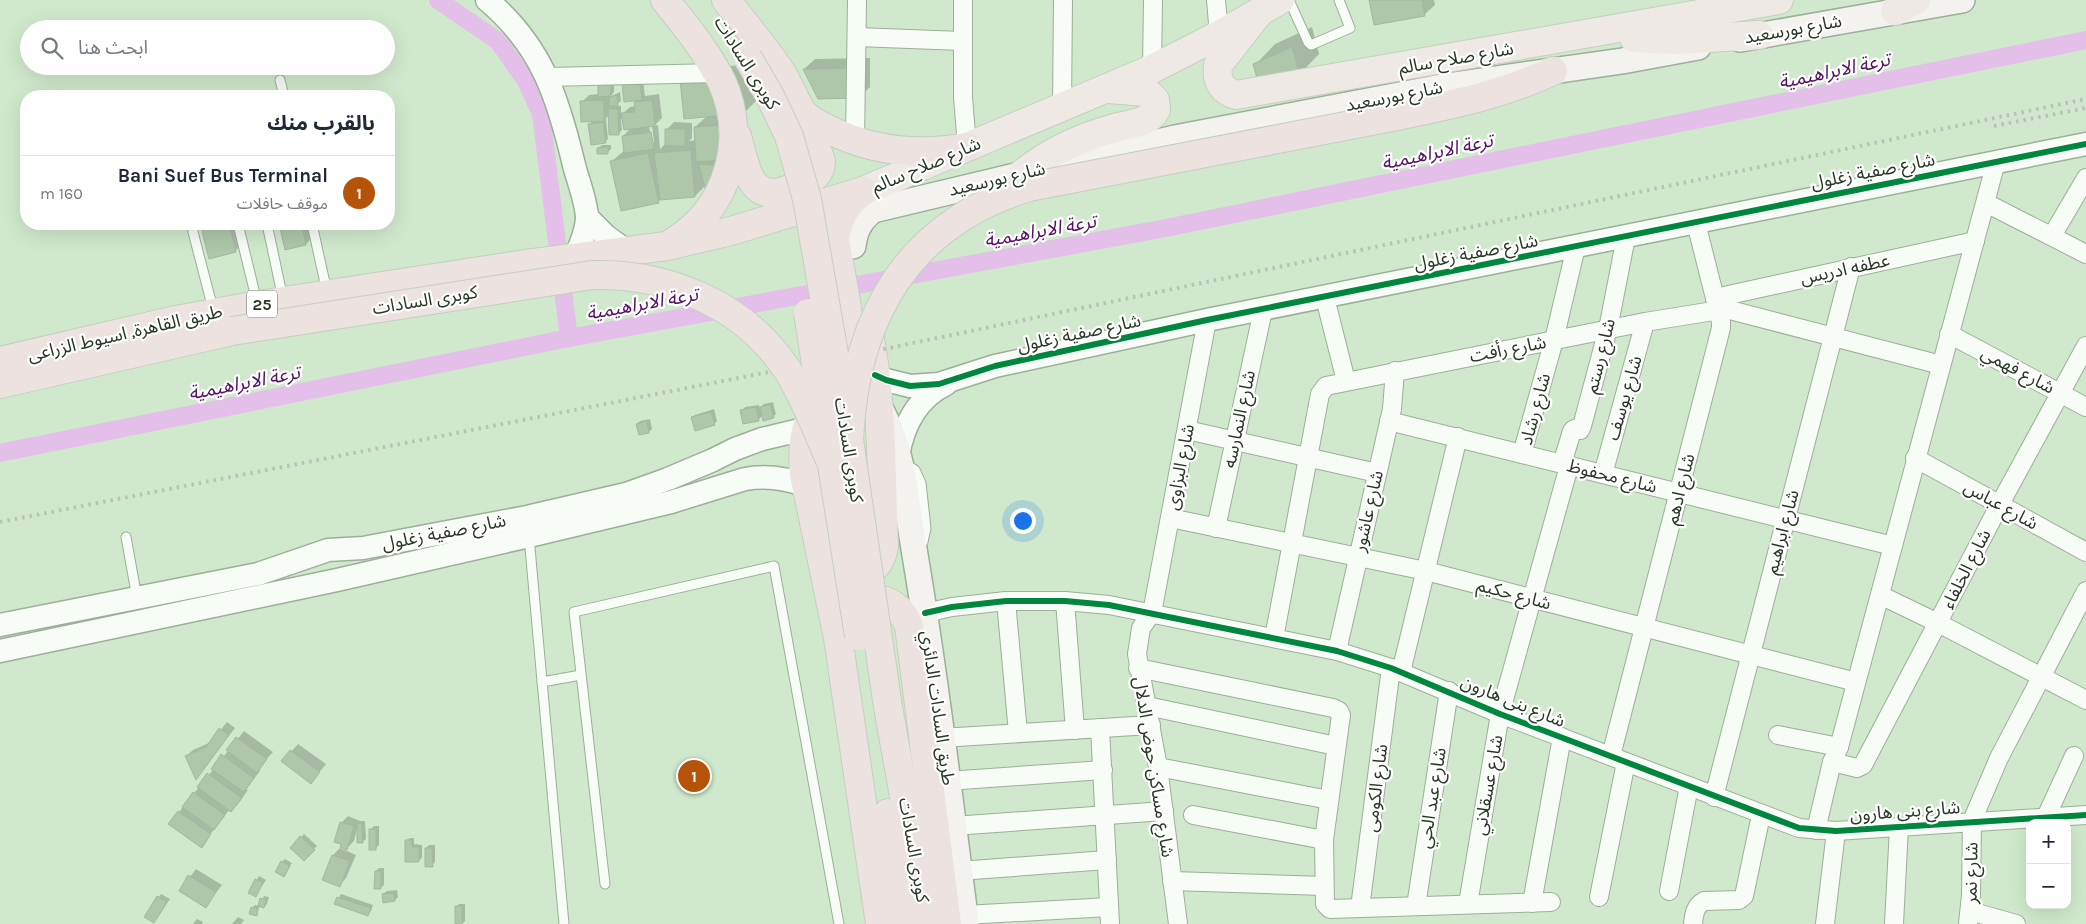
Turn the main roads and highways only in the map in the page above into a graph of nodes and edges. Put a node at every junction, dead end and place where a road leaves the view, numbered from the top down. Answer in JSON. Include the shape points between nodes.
{"nodes":[{"id":1,"x":665,"y":0,"type":"edge"},
{"id":2,"x":684,"y":0,"type":"edge"},
{"id":3,"x":706,"y":0,"type":"edge"},
{"id":4,"x":726,"y":0,"type":"edge"},
{"id":5,"x":1779,"y":0,"type":"edge"},
{"id":6,"x":1962,"y":0,"type":"edge"},
{"id":7,"x":1274,"y":4,"type":"edge"},
{"id":8,"x":1906,"y":5,"type":"edge"},
{"id":9,"x":1590,"y":34,"type":"junction"},
{"id":10,"x":1759,"y":35,"type":"junction"},
{"id":11,"x":733,"y":66,"type":"junction"},
{"id":12,"x":1553,"y":71,"type":"junction"},
{"id":13,"x":1107,"y":88,"type":"junction"},
{"id":14,"x":805,"y":116,"type":"junction"},
{"id":15,"x":734,"y":125,"type":"junction"},
{"id":16,"x":968,"y":147,"type":"junction"},
{"id":17,"x":1023,"y":173,"type":"junction"},
{"id":18,"x":863,"y":191,"type":"junction"},
{"id":19,"x":667,"y":246,"type":"junction"},
{"id":20,"x":845,"y":248,"type":"junction"},
{"id":21,"x":575,"y":257,"type":"joint"},
{"id":22,"x":856,"y":316,"type":"junction"},
{"id":23,"x":223,"y":322,"type":"junction"},
{"id":24,"x":0,"y":361,"type":"edge"},
{"id":25,"x":51,"y":362,"type":"junction"},
{"id":26,"x":0,"y":384,"type":"edge"},
{"id":27,"x":879,"y":408,"type":"junction"},
{"id":28,"x":849,"y":440,"type":"junction"},
{"id":29,"x":830,"y":460,"type":"junction"},
{"id":30,"x":822,"y":557,"type":"junction"},
{"id":31,"x":918,"y":623,"type":"junction"},
{"id":32,"x":838,"y":638,"type":"junction"},
{"id":33,"x":880,"y":710,"type":"junction"},
{"id":34,"x":941,"y":738,"type":"joint"},
{"id":35,"x":959,"y":921,"type":"edge"},
{"id":36,"x":880,"y":924,"type":"edge"},
{"id":37,"x":906,"y":924,"type":"edge"},
{"id":38,"x":927,"y":924,"type":"edge"}],
"edges":[{"from":1,"to":11,"type":"highway","via":[[684,23]]},
{"from":2,"to":11,"type":"highway","name":"كوبرى السادات"},
{"from":3,"to":11,"type":"highway","name":"كوبرى السادات"},
{"from":4,"to":14,"type":"highway","via":[[770,56]]},
{"from":5,"to":9,"type":"main road","name":"شارع صلاح سالم"},
{"from":6,"to":8,"type":"main road","name":"شارع بورسعيد"},
{"from":7,"to":9,"type":"main road","name":"شارع صلاح سالم","via":[[1218,65],[1216,75],[1227,92],[1236,95]]},
{"from":7,"to":13,"type":"main road","name":"شارع صلاح سالم","via":[[1219,35]]},
{"from":8,"to":10,"type":"main road","name":"شارع بورسعيد"},
{"from":9,"to":10,"type":"main road","via":[[1674,40]]},
{"from":10,"to":12,"type":"main road","name":"شارع بورسعيد"},
{"from":11,"to":15,"type":"highway","via":[[729,104]]},
{"from":11,"to":28,"type":"highway","name":"كوبرى السادات","bridge":true,"via":[[780,116],[802,178]]},
{"from":11,"to":29,"type":"highway","name":"كوبرى السادات","bridge":true,"via":[[768,135],[786,187],[798,245]]},
{"from":12,"to":17,"type":"main road","name":"شارع بورسعيد","via":[[1275,118]]},
{"from":12,"to":28,"type":"highway","bridge":true,"via":[[1477,100],[1029,187],[973,210],[937,234],[918,252],[887,294],[856,374]]},
{"from":13,"to":16,"type":"main road","name":"شارع صلاح سالم"},
{"from":13,"to":17,"type":"main road","via":[[1147,92],[1155,100],[1156,110],[1149,119],[1073,141]]},
{"from":14,"to":15,"type":"highway","via":[[821,161],[820,168],[811,180],[780,193],[763,191],[751,179]]},
{"from":14,"to":16,"type":"highway","via":[[855,141],[899,151],[944,151]]},
{"from":15,"to":19,"type":"highway","via":[[731,162],[718,197],[697,224]]},
{"from":16,"to":18,"type":"main road","name":"شارع صلاح سالم"},
{"from":17,"to":20,"type":"main road","name":"شارع بورسعيد","via":[[873,210],[864,216]]},
{"from":18,"to":19,"type":"highway","name":"شارع صلاح سالم","via":[[731,231]]},
{"from":18,"to":20,"type":"highway","via":[[840,216],[836,239]]},
{"from":19,"to":21,"type":"highway","name":"شارع صلاح سالم"},
{"from":20,"to":22,"type":"highway"},
{"from":21,"to":23,"type":"highway","name":"طريق القاهرة, اسيوط الزراعى","number":"25","via":[[271,303]]},
{"from":22,"to":27,"type":"highway","via":[[872,352]]},
{"from":22,"to":30,"type":"highway","via":[[841,370],[814,408],[805,430],[802,451]]},
{"from":23,"to":25,"type":"highway","name":"طريق القاهرة, اسيوط الزراعى","number":"25"},
{"from":23,"to":29,"type":"highway","name":"كوبرى السادات","bridge":true,"via":[[592,275],[652,279],[709,300],[761,338],[788,371]]},
{"from":24,"to":25,"type":"highway","name":"طريق القاهرة, اسيوط الزراعى","number":"25"},
{"from":25,"to":26,"type":"highway","name":"طريق القاهرة, اسيوط الزراعى","number":"25"},
{"from":27,"to":30,"type":"highway","via":[[882,558],[872,569],[849,575],[833,569]]},
{"from":27,"to":31,"type":"main road","name":"طريق السادات الدائري","via":[[890,430],[898,459],[914,550]]},
{"from":28,"to":33,"type":"highway","name":"كوبرى السادات","bridge":true},
{"from":29,"to":33,"type":"highway","name":"كوبرى السادات","bridge":true},
{"from":30,"to":32,"type":"highway"},
{"from":31,"to":32,"type":"highway","via":[[895,605],[872,599],[860,602],[842,618]]},
{"from":31,"to":34,"type":"highway"},
{"from":31,"to":35,"type":"highway"},
{"from":32,"to":36,"type":"highway"},
{"from":33,"to":37,"type":"highway","name":"كوبرى السادات"},
{"from":33,"to":38,"type":"highway","name":"كوبرى السادات"},
{"from":34,"to":35,"type":"main road","name":"طريق السادات الدائري","via":[[960,871]]}]}
